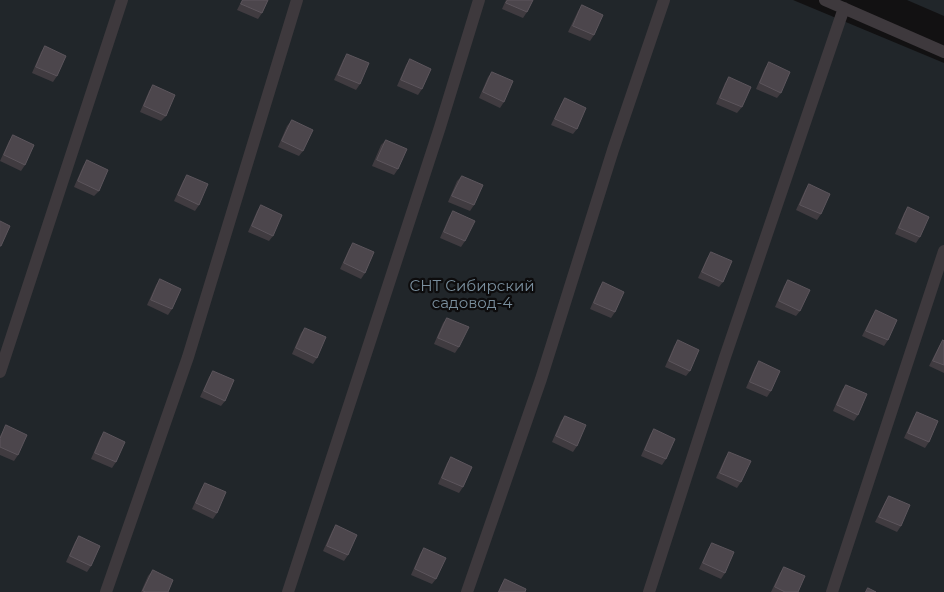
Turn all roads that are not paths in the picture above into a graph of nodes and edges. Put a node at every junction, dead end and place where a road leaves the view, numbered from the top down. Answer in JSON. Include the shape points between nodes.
{"nodes":[{"id":1,"x":122,"y":0,"type":"edge"},
{"id":2,"x":298,"y":0,"type":"edge"},
{"id":3,"x":479,"y":0,"type":"edge"},
{"id":4,"x":664,"y":0,"type":"edge"},
{"id":5,"x":825,"y":0,"type":"edge"},
{"id":6,"x":844,"y":8,"type":"junction"},
{"id":7,"x":944,"y":52,"type":"edge"},
{"id":8,"x":944,"y":251,"type":"edge"},
{"id":9,"x":0,"y":372,"type":"edge"},
{"id":10,"x":106,"y":592,"type":"edge"},
{"id":11,"x":288,"y":592,"type":"edge"},
{"id":12,"x":467,"y":592,"type":"edge"},
{"id":13,"x":649,"y":592,"type":"edge"},
{"id":14,"x":832,"y":592,"type":"edge"}],
"edges":[{"from":1,"to":9,"type":"lane"},
{"from":2,"to":10,"type":"lane","via":[[188,357]]},
{"from":3,"to":11,"type":"lane"},
{"from":4,"to":12,"type":"lane","via":[[541,379]]},
{"from":5,"to":6,"type":"lane"},
{"from":6,"to":7,"type":"lane"},
{"from":6,"to":13,"type":"lane"},
{"from":8,"to":14,"type":"lane"}]}
